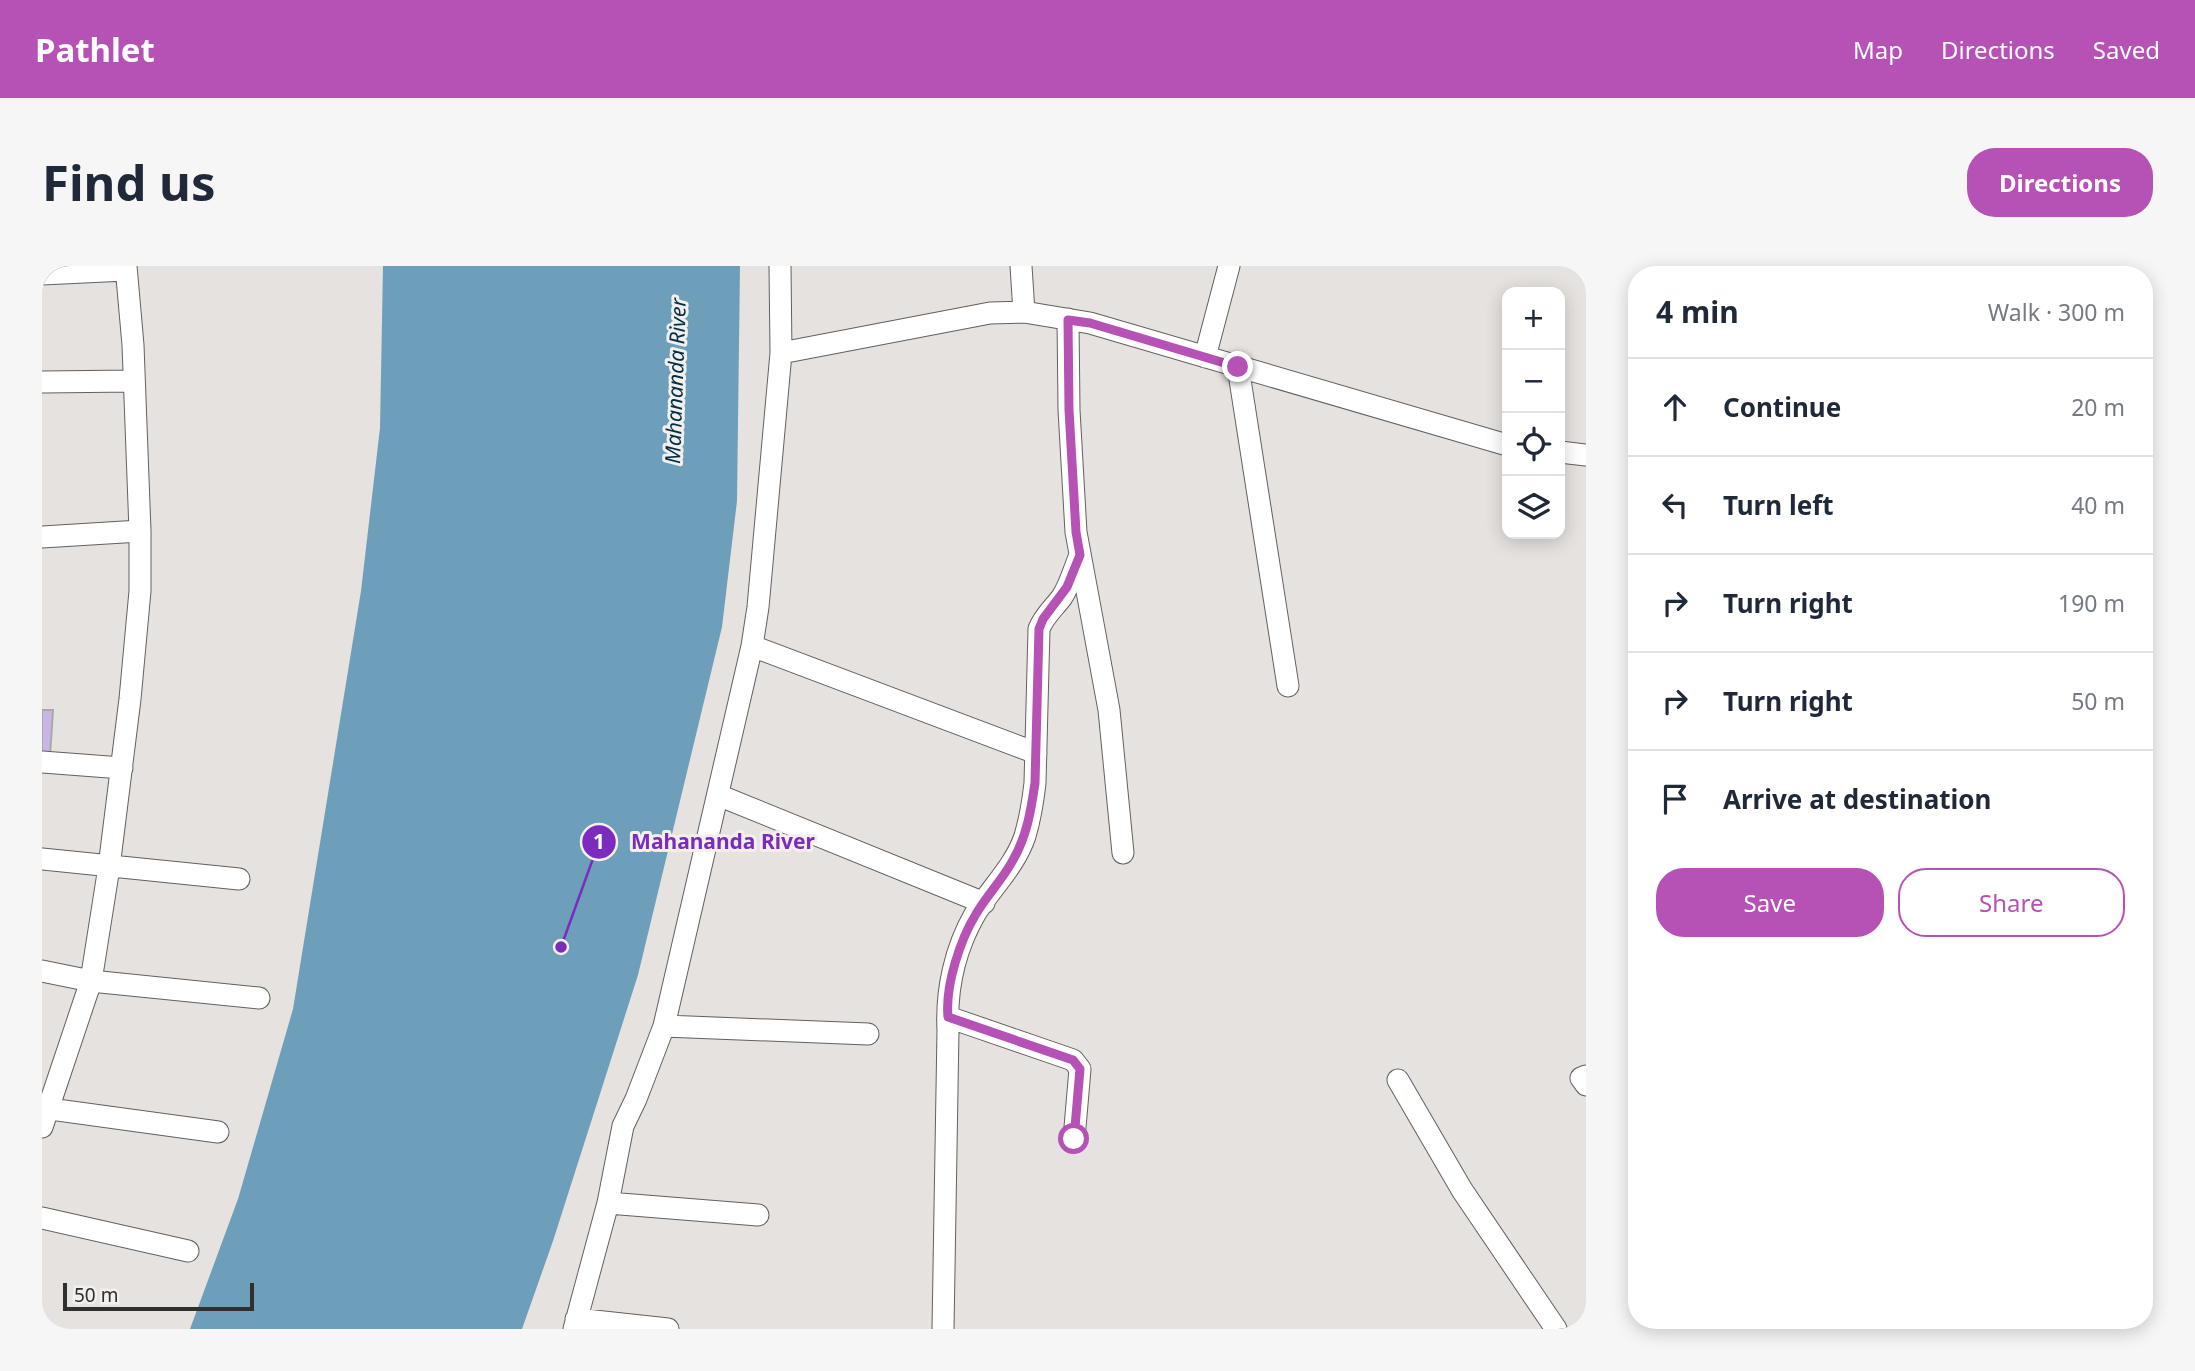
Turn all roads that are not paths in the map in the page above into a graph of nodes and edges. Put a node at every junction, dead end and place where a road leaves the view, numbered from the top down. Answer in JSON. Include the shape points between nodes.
{"nodes":[{"id":1,"x":780,"y":266,"type":"edge"},
{"id":2,"x":1021,"y":266,"type":"edge"},
{"id":3,"x":1229,"y":266,"type":"edge"},
{"id":4,"x":126,"y":268,"type":"edge"},
{"id":5,"x":42,"y":274,"type":"edge"},
{"id":6,"x":1024,"y":312,"type":"junction"},
{"id":7,"x":1068,"y":320,"type":"junction"},
{"id":8,"x":781,"y":353,"type":"junction"},
{"id":9,"x":1205,"y":356,"type":"junction"},
{"id":10,"x":1238,"y":367,"type":"junction"},
{"id":11,"x":42,"y":382,"type":"edge"},
{"id":12,"x":134,"y":382,"type":"junction"},
{"id":13,"x":1502,"y":444,"type":"edge"},
{"id":14,"x":1565,"y":453,"type":"edge"},
{"id":15,"x":1586,"y":455,"type":"edge"},
{"id":16,"x":140,"y":531,"type":"junction"},
{"id":17,"x":42,"y":537,"type":"edge"},
{"id":18,"x":1080,"y":555,"type":"junction"},
{"id":19,"x":752,"y":646,"type":"junction"},
{"id":20,"x":1288,"y":686,"type":"dead end"},
{"id":21,"x":1036,"y":753,"type":"junction"},
{"id":22,"x":42,"y":762,"type":"edge"},
{"id":23,"x":122,"y":768,"type":"junction"},
{"id":24,"x":718,"y":795,"type":"junction"},
{"id":25,"x":1123,"y":853,"type":"dead end"},
{"id":26,"x":42,"y":859,"type":"edge"},
{"id":27,"x":109,"y":867,"type":"junction"},
{"id":28,"x":239,"y":879,"type":"dead end"},
{"id":29,"x":984,"y":903,"type":"junction"},
{"id":30,"x":42,"y":971,"type":"edge"},
{"id":31,"x":90,"y":981,"type":"junction"},
{"id":32,"x":260,"y":998,"type":"dead end"},
{"id":33,"x":948,"y":1017,"type":"junction"},
{"id":34,"x":664,"y":1026,"type":"junction"},
{"id":35,"x":868,"y":1034,"type":"dead end"},
{"id":36,"x":1586,"y":1076,"type":"edge"},
{"id":37,"x":1398,"y":1080,"type":"dead end"},
{"id":38,"x":1586,"y":1085,"type":"edge"},
{"id":39,"x":44,"y":1114,"type":"edge"},
{"id":40,"x":218,"y":1132,"type":"dead end"},
{"id":41,"x":1074,"y":1139,"type":"dead end"},
{"id":42,"x":608,"y":1203,"type":"junction"},
{"id":43,"x":758,"y":1215,"type":"dead end"},
{"id":44,"x":42,"y":1218,"type":"edge"},
{"id":45,"x":188,"y":1251,"type":"dead end"},
{"id":46,"x":575,"y":1324,"type":"edge"},
{"id":47,"x":668,"y":1329,"type":"edge"},
{"id":48,"x":943,"y":1329,"type":"edge"},
{"id":49,"x":1556,"y":1329,"type":"edge"}],
"edges":[{"from":1,"to":8,"type":"street"},
{"from":2,"to":6,"type":"street"},
{"from":3,"to":9,"type":"street"},
{"from":4,"to":5,"type":"street"},
{"from":4,"to":12,"type":"street"},
{"from":6,"to":7,"type":"street"},
{"from":6,"to":8,"type":"street","via":[[990,313]]},
{"from":7,"to":9,"type":"street"},
{"from":7,"to":18,"type":"street","via":[[1069,410]]},
{"from":8,"to":19,"type":"street"},
{"from":9,"to":10,"type":"street"},
{"from":10,"to":13,"type":"street"},
{"from":10,"to":20,"type":"street"},
{"from":11,"to":12,"type":"street"},
{"from":12,"to":16,"type":"street"},
{"from":14,"to":15,"type":"street"},
{"from":16,"to":17,"type":"street"},
{"from":16,"to":23,"type":"street","via":[[140,591]]},
{"from":18,"to":21,"type":"street","via":[[1067,587],[1039,629]]},
{"from":18,"to":25,"type":"street","via":[[1110,710]]},
{"from":19,"to":21,"type":"street"},
{"from":19,"to":24,"type":"street"},
{"from":21,"to":29,"type":"street","via":[[1032,807],[1024,838]]},
{"from":22,"to":23,"type":"street"},
{"from":23,"to":27,"type":"street"},
{"from":24,"to":29,"type":"street"},
{"from":24,"to":34,"type":"street"},
{"from":26,"to":27,"type":"street"},
{"from":27,"to":28,"type":"street"},
{"from":27,"to":31,"type":"street"},
{"from":29,"to":33,"type":"street","via":[[957,957],[949,984]]},
{"from":30,"to":31,"type":"street"},
{"from":31,"to":32,"type":"street"},
{"from":31,"to":39,"type":"street"},
{"from":33,"to":41,"type":"street","via":[[1073,1060],[1080,1069]]},
{"from":33,"to":48,"type":"street"},
{"from":34,"to":35,"type":"street"},
{"from":34,"to":42,"type":"street","via":[[623,1126]]},
{"from":36,"to":38,"type":"street","via":[[1581,1078]]},
{"from":37,"to":49,"type":"street","via":[[1462,1190]]},
{"from":39,"to":40,"type":"street"},
{"from":42,"to":43,"type":"street"},
{"from":42,"to":46,"type":"street"},
{"from":44,"to":45,"type":"street"},
{"from":46,"to":47,"type":"street"}]}
